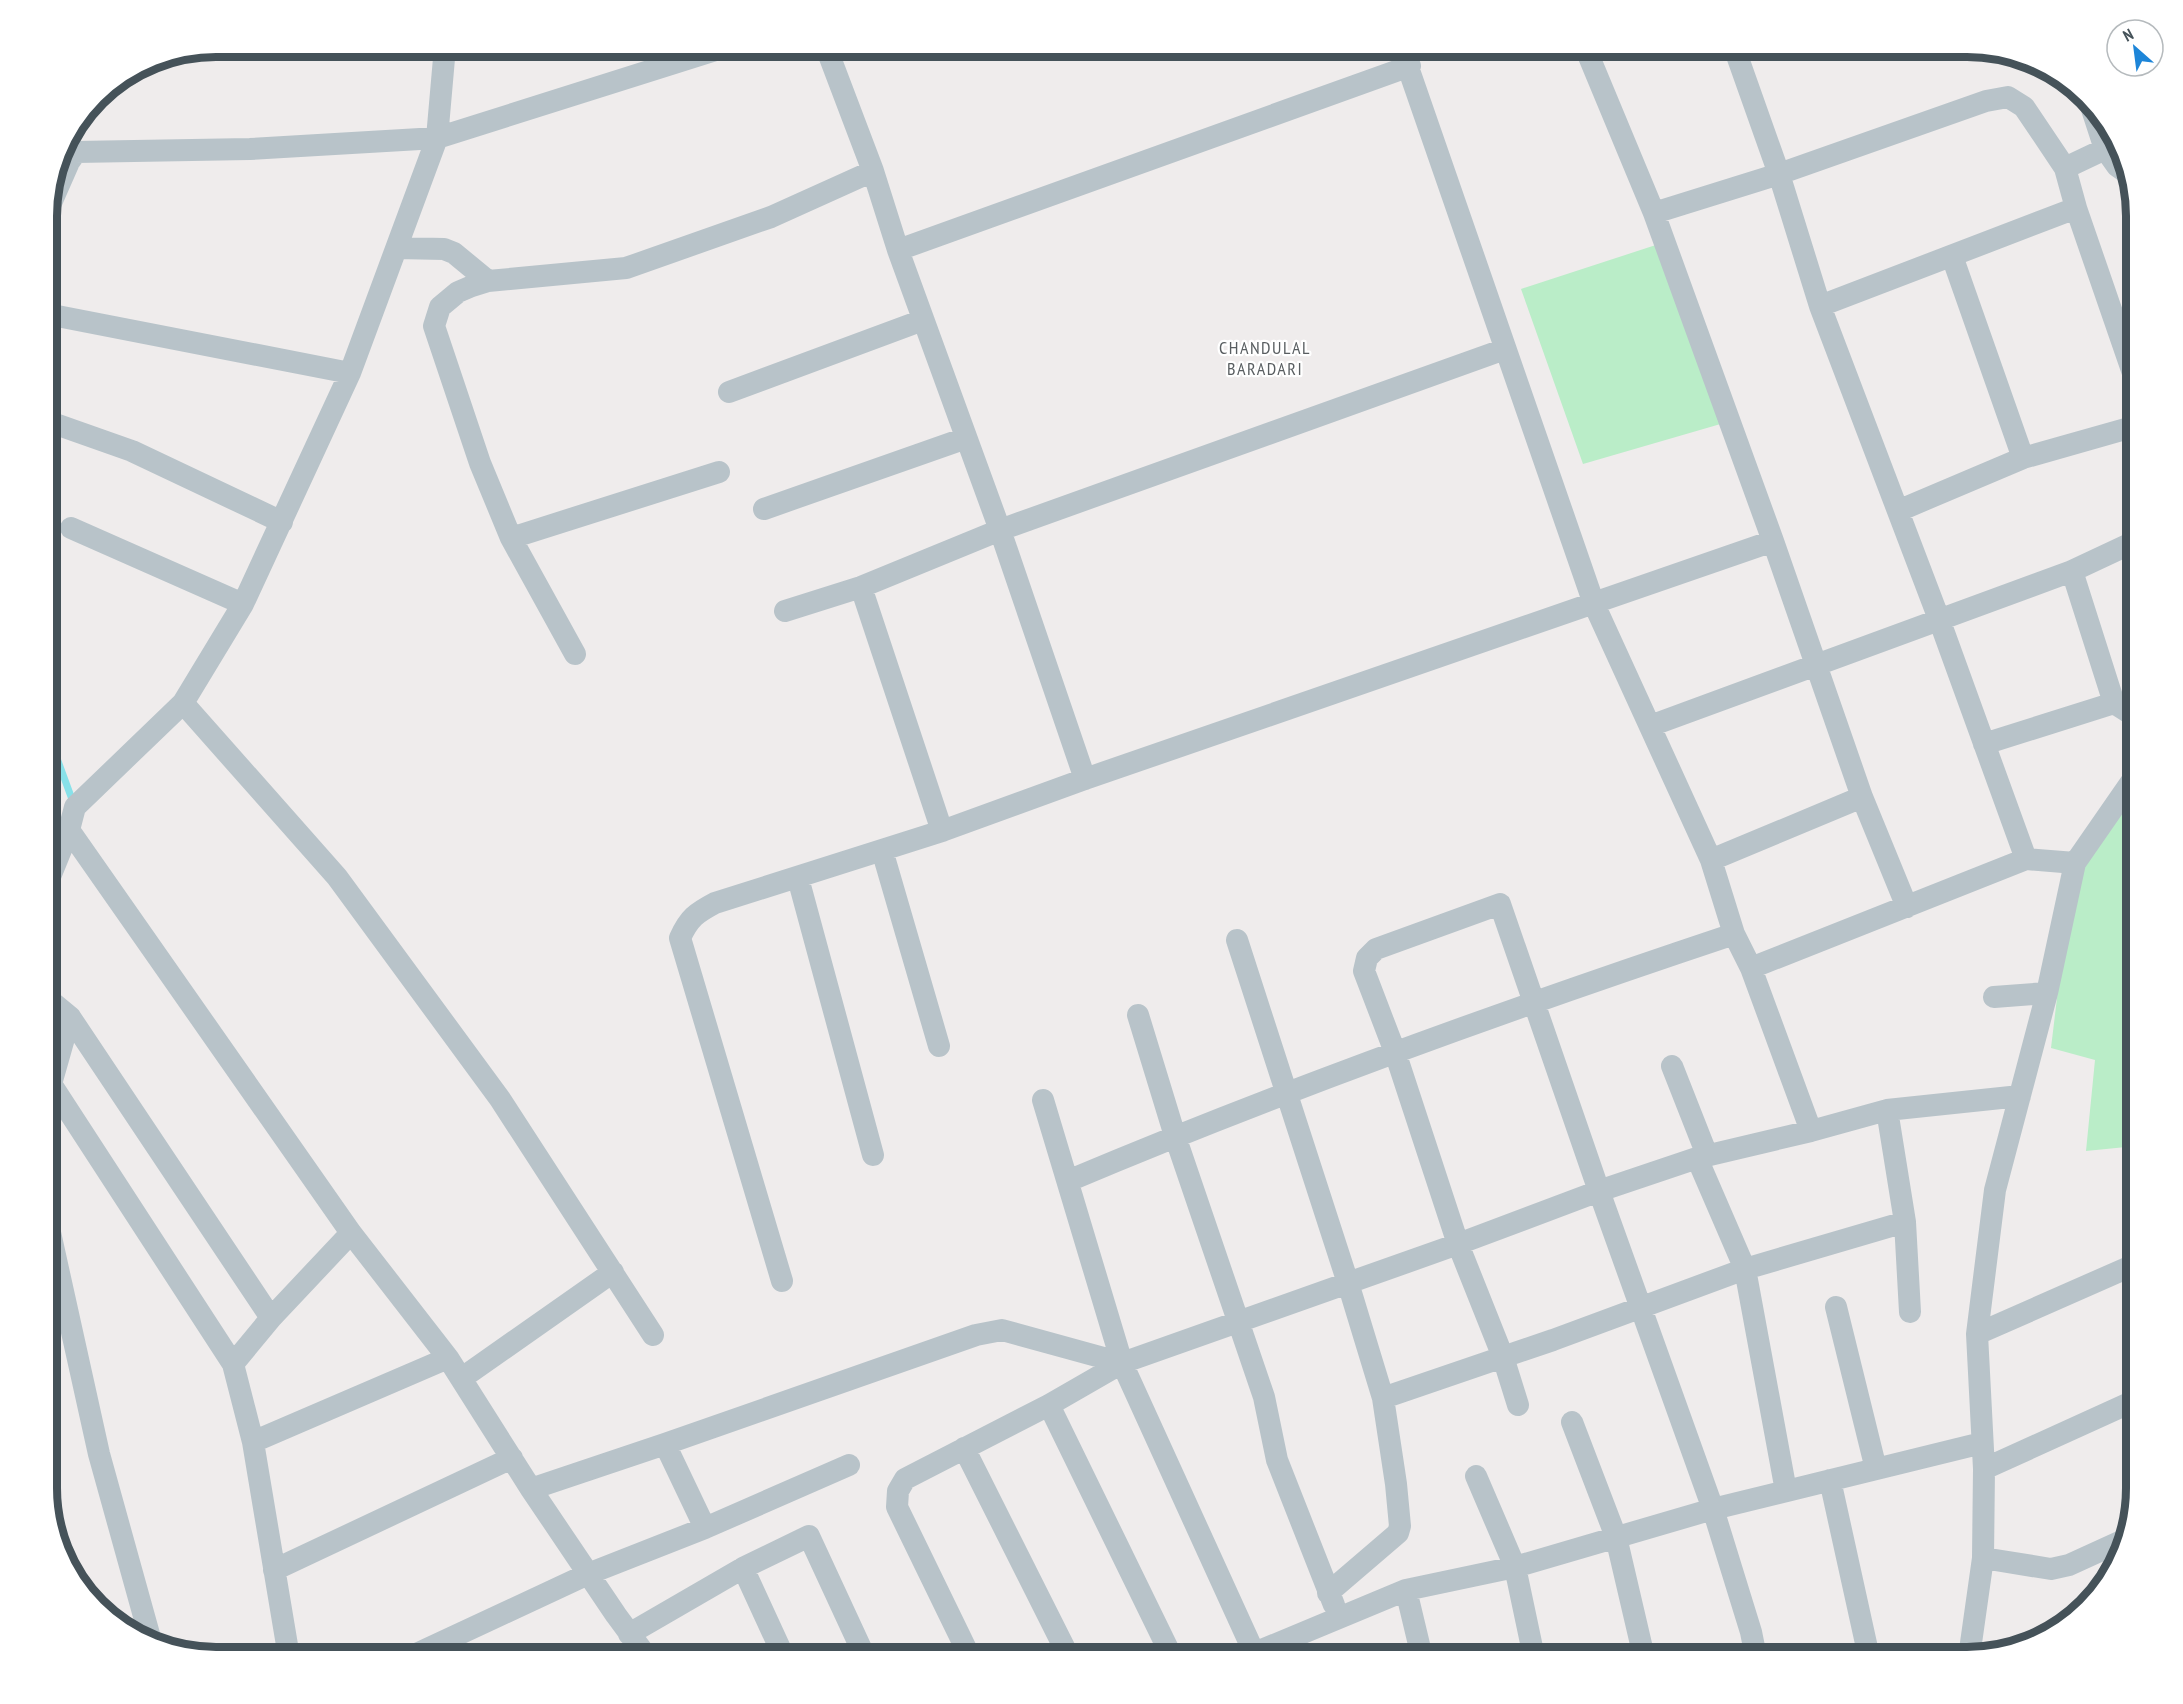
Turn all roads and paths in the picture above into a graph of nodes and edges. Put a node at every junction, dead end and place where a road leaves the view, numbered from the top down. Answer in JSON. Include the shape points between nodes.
{"nodes":[{"id":1,"x":444,"y":57,"type":"edge"},
{"id":2,"x":690,"y":57,"type":"edge"},
{"id":3,"x":830,"y":57,"type":"edge"},
{"id":4,"x":1403,"y":57,"type":"edge"},
{"id":5,"x":1406,"y":57,"type":"edge"},
{"id":6,"x":1589,"y":57,"type":"edge"},
{"id":7,"x":1738,"y":57,"type":"edge"},
{"id":8,"x":2098,"y":126,"type":"edge"},
{"id":9,"x":437,"y":138,"type":"junction"},
{"id":10,"x":73,"y":146,"type":"edge"},
{"id":11,"x":2105,"y":149,"type":"junction"},
{"id":12,"x":70,"y":152,"type":"edge"},
{"id":13,"x":2118,"y":167,"type":"edge"},
{"id":14,"x":2065,"y":168,"type":"junction"},
{"id":15,"x":873,"y":171,"type":"junction"},
{"id":16,"x":1779,"y":174,"type":"junction"},
{"id":17,"x":61,"y":179,"type":"edge"},
{"id":18,"x":2076,"y":208,"type":"junction"},
{"id":19,"x":1654,"y":213,"type":"junction"},
{"id":20,"x":397,"y":248,"type":"junction"},
{"id":21,"x":898,"y":250,"type":"junction"},
{"id":22,"x":1952,"y":256,"type":"junction"},
{"id":23,"x":488,"y":281,"type":"junction"},
{"id":24,"x":1820,"y":306,"type":"junction"},
{"id":25,"x":57,"y":316,"type":"edge"},
{"id":26,"x":923,"y":320,"type":"junction"},
{"id":27,"x":1505,"y":349,"type":"junction"},
{"id":28,"x":2126,"y":353,"type":"edge"},
{"id":29,"x":350,"y":373,"type":"junction"},
{"id":30,"x":729,"y":392,"type":"dead end"},
{"id":31,"x":57,"y":425,"type":"edge"},
{"id":32,"x":2126,"y":429,"type":"edge"},
{"id":33,"x":966,"y":438,"type":"junction"},
{"id":34,"x":2023,"y":458,"type":"junction"},
{"id":35,"x":719,"y":472,"type":"dead end"},
{"id":36,"x":764,"y":509,"type":"dead end"},
{"id":37,"x":1898,"y":511,"type":"junction"},
{"id":38,"x":282,"y":522,"type":"junction"},
{"id":39,"x":71,"y":528,"type":"dead end"},
{"id":40,"x":1000,"y":530,"type":"junction"},
{"id":41,"x":511,"y":538,"type":"junction"},
{"id":42,"x":1773,"y":541,"type":"junction"},
{"id":43,"x":2126,"y":546,"type":"edge"},
{"id":44,"x":2072,"y":571,"type":"junction"},
{"id":45,"x":861,"y":587,"type":"junction"},
{"id":46,"x":243,"y":604,"type":"junction"},
{"id":47,"x":1594,"y":604,"type":"junction"},
{"id":48,"x":785,"y":611,"type":"dead end"},
{"id":49,"x":1940,"y":619,"type":"junction"},
{"id":50,"x":575,"y":654,"type":"dead end"},
{"id":51,"x":1815,"y":665,"type":"junction"},
{"id":52,"x":183,"y":703,"type":"junction"},
{"id":53,"x":2114,"y":703,"type":"junction"},
{"id":54,"x":2126,"y":711,"type":"edge"},
{"id":55,"x":1650,"y":726,"type":"junction"},
{"id":56,"x":1984,"y":744,"type":"junction"},
{"id":57,"x":1085,"y":779,"type":"junction"},
{"id":58,"x":2126,"y":789,"type":"edge"},
{"id":59,"x":1862,"y":797,"type":"junction"},
{"id":60,"x":69,"y":830,"type":"junction"},
{"id":61,"x":942,"y":831,"type":"junction"},
{"id":62,"x":882,"y":850,"type":"junction"},
{"id":63,"x":57,"y":859,"type":"edge"},
{"id":64,"x":2026,"y":859,"type":"junction"},
{"id":65,"x":1711,"y":860,"type":"junction"},
{"id":66,"x":2075,"y":863,"type":"junction"},
{"id":67,"x":798,"y":878,"type":"junction"},
{"id":68,"x":1907,"y":907,"type":"junction"},
{"id":69,"x":1734,"y":934,"type":"junction"},
{"id":70,"x":1237,"y":940,"type":"dead end"},
{"id":71,"x":1751,"y":968,"type":"junction"},
{"id":72,"x":2047,"y":993,"type":"junction"},
{"id":73,"x":1994,"y":997,"type":"dead end"},
{"id":74,"x":1534,"y":1001,"type":"junction"},
{"id":75,"x":57,"y":1006,"type":"edge"},
{"id":76,"x":1138,"y":1015,"type":"dead end"},
{"id":77,"x":70,"y":1017,"type":"junction"},
{"id":78,"x":939,"y":1046,"type":"dead end"},
{"id":79,"x":1395,"y":1052,"type":"junction"},
{"id":80,"x":57,"y":1063,"type":"edge"},
{"id":81,"x":1672,"y":1066,"type":"dead end"},
{"id":82,"x":1286,"y":1094,"type":"junction"},
{"id":83,"x":2020,"y":1096,"type":"junction"},
{"id":84,"x":1043,"y":1100,"type":"dead end"},
{"id":85,"x":57,"y":1103,"type":"edge"},
{"id":86,"x":1887,"y":1110,"type":"junction"},
{"id":87,"x":1811,"y":1131,"type":"junction"},
{"id":88,"x":1175,"y":1136,"type":"junction"},
{"id":89,"x":873,"y":1155,"type":"dead end"},
{"id":90,"x":1702,"y":1157,"type":"junction"},
{"id":91,"x":1068,"y":1180,"type":"junction"},
{"id":92,"x":1599,"y":1191,"type":"junction"},
{"id":93,"x":1905,"y":1222,"type":"junction"},
{"id":94,"x":351,"y":1233,"type":"junction"},
{"id":95,"x":1458,"y":1244,"type":"junction"},
{"id":96,"x":57,"y":1264,"type":"edge"},
{"id":97,"x":2126,"y":1268,"type":"edge"},
{"id":98,"x":1745,"y":1269,"type":"junction"},
{"id":99,"x":613,"y":1272,"type":"junction"},
{"id":100,"x":782,"y":1281,"type":"dead end"},
{"id":101,"x":1348,"y":1283,"type":"junction"},
{"id":102,"x":1836,"y":1306,"type":"dead end"},
{"id":103,"x":1642,"y":1307,"type":"junction"},
{"id":104,"x":1910,"y":1312,"type":"dead end"},
{"id":105,"x":271,"y":1318,"type":"junction"},
{"id":106,"x":1239,"y":1321,"type":"junction"},
{"id":107,"x":653,"y":1335,"type":"dead end"},
{"id":108,"x":1977,"y":1335,"type":"junction"},
{"id":109,"x":1503,"y":1357,"type":"junction"},
{"id":110,"x":448,"y":1358,"type":"junction"},
{"id":111,"x":1122,"y":1363,"type":"junction"},
{"id":112,"x":233,"y":1364,"type":"junction"},
{"id":113,"x":462,"y":1378,"type":"junction"},
{"id":114,"x":1383,"y":1398,"type":"junction"},
{"id":115,"x":1049,"y":1405,"type":"junction"},
{"id":116,"x":1518,"y":1405,"type":"dead end"},
{"id":117,"x":2126,"y":1405,"type":"edge"},
{"id":118,"x":1572,"y":1422,"type":"dead end"},
{"id":119,"x":253,"y":1442,"type":"junction"},
{"id":120,"x":1982,"y":1443,"type":"junction"},
{"id":121,"x":665,"y":1444,"type":"junction"},
{"id":122,"x":964,"y":1448,"type":"junction"},
{"id":123,"x":512,"y":1458,"type":"junction"},
{"id":124,"x":849,"y":1465,"type":"dead end"},
{"id":125,"x":1876,"y":1469,"type":"junction"},
{"id":126,"x":1984,"y":1469,"type":"junction"},
{"id":127,"x":1476,"y":1476,"type":"dead end"},
{"id":128,"x":1830,"y":1480,"type":"junction"},
{"id":129,"x":531,"y":1489,"type":"junction"},
{"id":130,"x":1786,"y":1491,"type":"junction"},
{"id":131,"x":1713,"y":1509,"type":"junction"},
{"id":132,"x":705,"y":1528,"type":"junction"},
{"id":133,"x":1616,"y":1537,"type":"junction"},
{"id":134,"x":2116,"y":1543,"type":"edge"},
{"id":135,"x":1983,"y":1558,"type":"junction"},
{"id":136,"x":1515,"y":1567,"type":"junction"},
{"id":137,"x":743,"y":1568,"type":"junction"},
{"id":138,"x":274,"y":1570,"type":"junction"},
{"id":139,"x":588,"y":1574,"type":"junction"},
{"id":140,"x":1406,"y":1590,"type":"junction"},
{"id":141,"x":1328,"y":1593,"type":"junction"},
{"id":142,"x":1340,"y":1616,"type":"junction"},
{"id":143,"x":148,"y":1632,"type":"edge"},
{"id":144,"x":629,"y":1634,"type":"junction"},
{"id":145,"x":287,"y":1647,"type":"edge"},
{"id":146,"x":433,"y":1647,"type":"edge"},
{"id":147,"x":639,"y":1647,"type":"edge"},
{"id":148,"x":779,"y":1647,"type":"edge"},
{"id":149,"x":861,"y":1647,"type":"edge"},
{"id":150,"x":965,"y":1647,"type":"edge"},
{"id":151,"x":1064,"y":1647,"type":"edge"},
{"id":152,"x":1167,"y":1647,"type":"edge"},
{"id":153,"x":1248,"y":1647,"type":"edge"},
{"id":154,"x":1272,"y":1647,"type":"edge"},
{"id":155,"x":1419,"y":1647,"type":"edge"},
{"id":156,"x":1532,"y":1647,"type":"edge"},
{"id":157,"x":1641,"y":1647,"type":"edge"},
{"id":158,"x":1754,"y":1647,"type":"edge"},
{"id":159,"x":1867,"y":1647,"type":"edge"},
{"id":160,"x":1970,"y":1647,"type":"edge"}],
"edges":[{"from":1,"to":9,"type":"street"},
{"from":2,"to":9,"type":"street"},
{"from":3,"to":15,"type":"street"},
{"from":4,"to":21,"type":"street"},
{"from":5,"to":27,"type":"street"},
{"from":6,"to":19,"type":"street"},
{"from":7,"to":16,"type":"street"},
{"from":8,"to":11,"type":"street"},
{"from":9,"to":10,"type":"street","via":[[250,149]]},
{"from":9,"to":20,"type":"street"},
{"from":11,"to":13,"type":"street"},
{"from":11,"to":14,"type":"street"},
{"from":12,"to":17,"type":"street"},
{"from":14,"to":16,"type":"street","via":[[2024,107],[2008,97],[1986,101]]},
{"from":14,"to":18,"type":"street"},
{"from":15,"to":21,"type":"street"},
{"from":15,"to":23,"type":"street","via":[[771,217],[626,268]]},
{"from":16,"to":19,"type":"street"},
{"from":16,"to":24,"type":"street"},
{"from":18,"to":22,"type":"street"},
{"from":18,"to":28,"type":"street"},
{"from":19,"to":42,"type":"street"},
{"from":20,"to":23,"type":"street","via":[[444,249]]},
{"from":20,"to":29,"type":"street"},
{"from":21,"to":26,"type":"street"},
{"from":22,"to":24,"type":"street"},
{"from":22,"to":34,"type":"street"},
{"from":23,"to":41,"type":"street","via":[[448,300],[440,307],[434,326],[480,463]]},
{"from":24,"to":37,"type":"street"},
{"from":25,"to":29,"type":"street"},
{"from":26,"to":30,"type":"street"},
{"from":26,"to":33,"type":"street"},
{"from":27,"to":40,"type":"street"},
{"from":27,"to":47,"type":"street"},
{"from":29,"to":38,"type":"street"},
{"from":31,"to":38,"type":"street","via":[[132,451]]},
{"from":32,"to":34,"type":"street"},
{"from":33,"to":36,"type":"street"},
{"from":33,"to":40,"type":"street"},
{"from":34,"to":37,"type":"street"},
{"from":35,"to":41,"type":"street"},
{"from":37,"to":49,"type":"street"},
{"from":38,"to":46,"type":"street"},
{"from":39,"to":46,"type":"street"},
{"from":40,"to":45,"type":"street"},
{"from":40,"to":57,"type":"street"},
{"from":41,"to":50,"type":"street"},
{"from":42,"to":47,"type":"street"},
{"from":42,"to":51,"type":"street"},
{"from":43,"to":44,"type":"street"},
{"from":44,"to":49,"type":"street"},
{"from":44,"to":53,"type":"street"},
{"from":45,"to":48,"type":"street"},
{"from":45,"to":61,"type":"street"},
{"from":46,"to":52,"type":"street"},
{"from":47,"to":55,"type":"street"},
{"from":47,"to":57,"type":"street"},
{"from":49,"to":51,"type":"street"},
{"from":49,"to":56,"type":"street"},
{"from":51,"to":55,"type":"street"},
{"from":51,"to":59,"type":"street"},
{"from":52,"to":60,"type":"street","via":[[75,807]]},
{"from":52,"to":99,"type":"street","via":[[337,877],[500,1099]]},
{"from":53,"to":54,"type":"street"},
{"from":53,"to":56,"type":"street"},
{"from":55,"to":65,"type":"street"},
{"from":56,"to":64,"type":"street"},
{"from":57,"to":61,"type":"street"},
{"from":58,"to":66,"type":"street"},
{"from":59,"to":65,"type":"street"},
{"from":59,"to":68,"type":"street"},
{"from":60,"to":63,"type":"street"},
{"from":60,"to":94,"type":"street"},
{"from":61,"to":62,"type":"street"},
{"from":62,"to":67,"type":"street"},
{"from":62,"to":78,"type":"street"},
{"from":64,"to":66,"type":"street"},
{"from":64,"to":68,"type":"street"},
{"from":65,"to":69,"type":"street"},
{"from":66,"to":72,"type":"street"},
{"from":67,"to":89,"type":"street"},
{"from":67,"to":100,"type":"street","via":[[715,903],[687,922],[680,938]]},
{"from":68,"to":71,"type":"street"},
{"from":69,"to":71,"type":"street"},
{"from":69,"to":74,"type":"street"},
{"from":70,"to":82,"type":"street"},
{"from":71,"to":87,"type":"street"},
{"from":72,"to":73,"type":"street"},
{"from":72,"to":83,"type":"street"},
{"from":74,"to":79,"type":"street"},
{"from":74,"to":79,"type":"street","via":[[1500,904],[1376,949],[1367,958],[1364,971]]},
{"from":74,"to":92,"type":"street"},
{"from":75,"to":77,"type":"street"},
{"from":76,"to":88,"type":"street"},
{"from":77,"to":80,"type":"street"},
{"from":77,"to":105,"type":"street"},
{"from":79,"to":82,"type":"street"},
{"from":79,"to":95,"type":"street"},
{"from":81,"to":90,"type":"street"},
{"from":82,"to":88,"type":"street"},
{"from":82,"to":101,"type":"street"},
{"from":83,"to":86,"type":"street"},
{"from":83,"to":108,"type":"street","via":[[1995,1190]]},
{"from":84,"to":91,"type":"street"},
{"from":85,"to":112,"type":"street"},
{"from":86,"to":87,"type":"street"},
{"from":86,"to":93,"type":"street"},
{"from":87,"to":90,"type":"street"},
{"from":88,"to":91,"type":"street"},
{"from":88,"to":106,"type":"street"},
{"from":90,"to":92,"type":"street"},
{"from":90,"to":98,"type":"street"},
{"from":91,"to":111,"type":"street"},
{"from":92,"to":95,"type":"street"},
{"from":92,"to":103,"type":"street"},
{"from":93,"to":98,"type":"street"},
{"from":93,"to":104,"type":"street"},
{"from":94,"to":105,"type":"street"},
{"from":94,"to":110,"type":"street"},
{"from":95,"to":101,"type":"street"},
{"from":95,"to":109,"type":"street"},
{"from":96,"to":143,"type":"street","via":[[99,1454]]},
{"from":97,"to":108,"type":"street"},
{"from":98,"to":103,"type":"street"},
{"from":98,"to":130,"type":"street"},
{"from":99,"to":107,"type":"street"},
{"from":99,"to":113,"type":"street"},
{"from":101,"to":106,"type":"street"},
{"from":101,"to":114,"type":"street"},
{"from":102,"to":125,"type":"street"},
{"from":103,"to":109,"type":"street"},
{"from":103,"to":131,"type":"street"},
{"from":105,"to":112,"type":"street"},
{"from":106,"to":111,"type":"street"},
{"from":106,"to":141,"type":"street","via":[[1264,1397],[1276,1460]]},
{"from":108,"to":120,"type":"street"},
{"from":109,"to":114,"type":"street"},
{"from":109,"to":116,"type":"street"},
{"from":110,"to":113,"type":"street"},
{"from":110,"to":119,"type":"street"},
{"from":111,"to":115,"type":"street"},
{"from":111,"to":121,"type":"street","via":[[1002,1330],[976,1335]]},
{"from":111,"to":153,"type":"street","via":[[1213,1559]]},
{"from":112,"to":119,"type":"street"},
{"from":113,"to":123,"type":"street"},
{"from":114,"to":141,"type":"street","via":[[1400,1526],[1392,1539]]},
{"from":115,"to":122,"type":"street"},
{"from":115,"to":152,"type":"street"},
{"from":117,"to":126,"type":"street"},
{"from":118,"to":133,"type":"street"},
{"from":119,"to":138,"type":"street"},
{"from":120,"to":125,"type":"street"},
{"from":120,"to":126,"type":"street"},
{"from":121,"to":129,"type":"street"},
{"from":121,"to":132,"type":"street"},
{"from":122,"to":150,"type":"street","via":[[906,1479],[898,1491],[897,1507]]},
{"from":122,"to":151,"type":"street"},
{"from":123,"to":129,"type":"street"},
{"from":123,"to":138,"type":"street"},
{"from":124,"to":132,"type":"street"},
{"from":125,"to":128,"type":"street"},
{"from":126,"to":135,"type":"street"},
{"from":127,"to":136,"type":"street"},
{"from":128,"to":130,"type":"street"},
{"from":128,"to":159,"type":"street"},
{"from":129,"to":139,"type":"street"},
{"from":130,"to":131,"type":"street"},
{"from":131,"to":133,"type":"street"},
{"from":131,"to":158,"type":"street"},
{"from":132,"to":139,"type":"street"},
{"from":133,"to":136,"type":"street"},
{"from":133,"to":157,"type":"street"},
{"from":134,"to":135,"type":"street","via":[[2051,1569]]},
{"from":135,"to":160,"type":"street"},
{"from":136,"to":140,"type":"street"},
{"from":136,"to":156,"type":"street"},
{"from":137,"to":144,"type":"street"},
{"from":137,"to":148,"type":"street"},
{"from":137,"to":149,"type":"street","via":[[809,1536]]},
{"from":138,"to":145,"type":"street"},
{"from":139,"to":144,"type":"street"},
{"from":139,"to":146,"type":"street"},
{"from":140,"to":142,"type":"street"},
{"from":140,"to":155,"type":"street"},
{"from":141,"to":142,"type":"street"},
{"from":142,"to":154,"type":"street"},
{"from":144,"to":147,"type":"street"}]}
